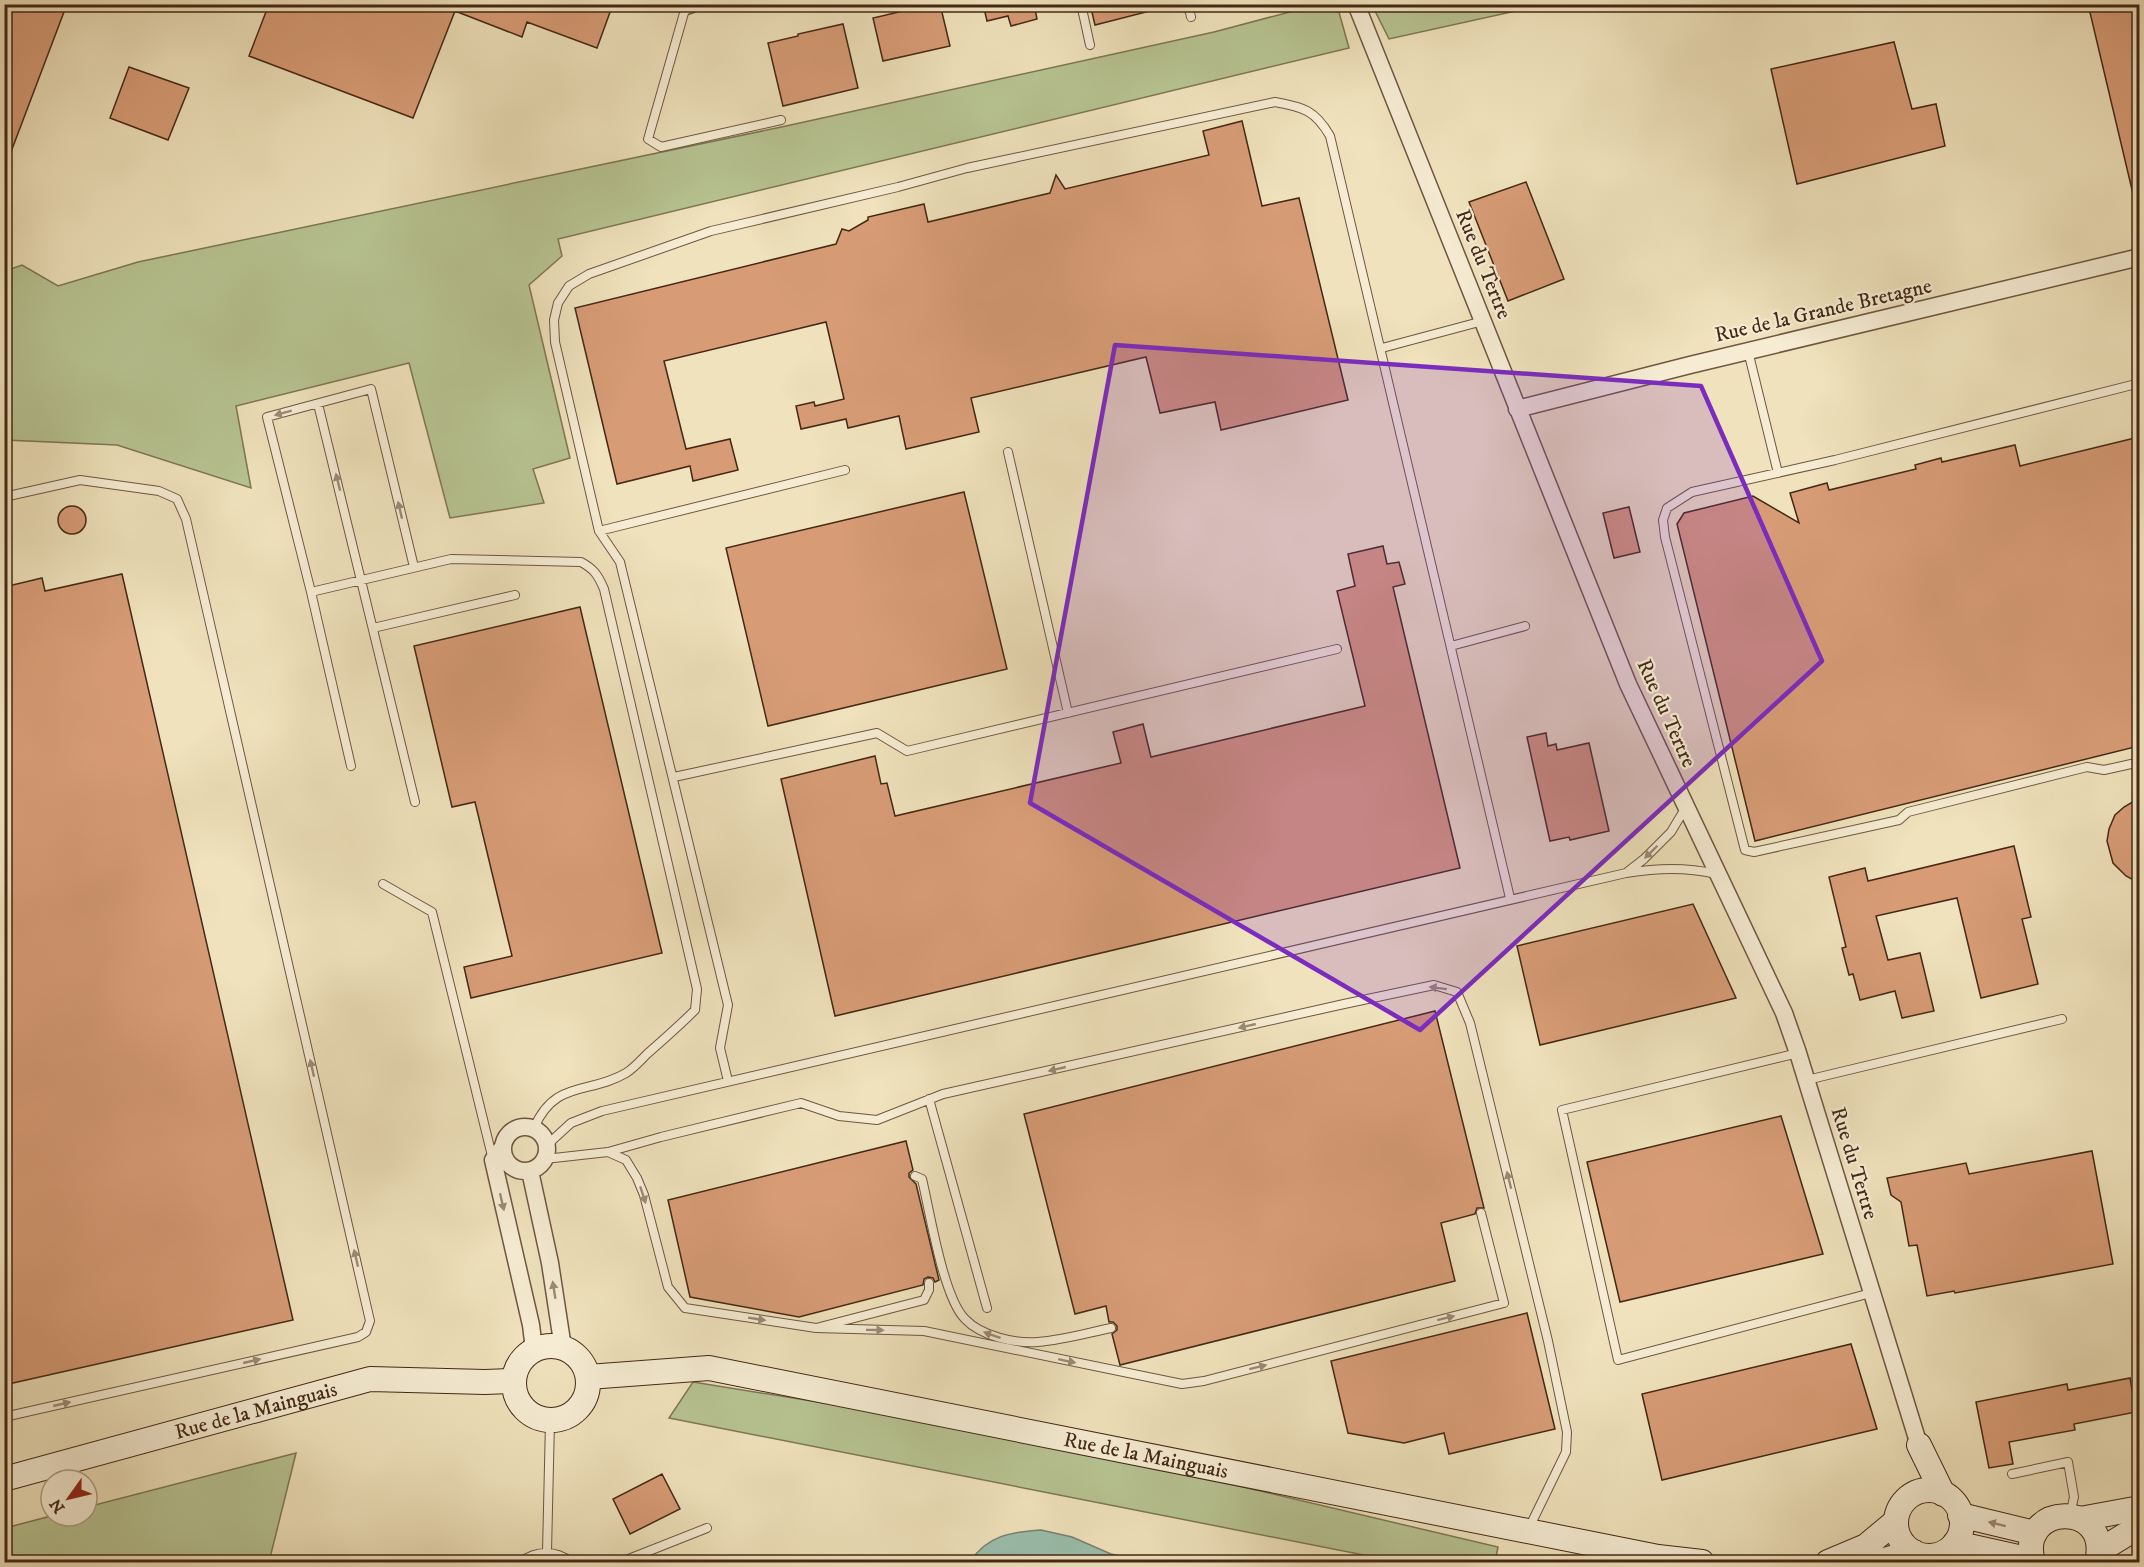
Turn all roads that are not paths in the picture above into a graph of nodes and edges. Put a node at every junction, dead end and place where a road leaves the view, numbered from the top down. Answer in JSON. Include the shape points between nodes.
{"nodes":[{"id":1,"x":1081,"y":4,"type":"edge"},
{"id":2,"x":1188,"y":4,"type":"edge"},
{"id":3,"x":1356,"y":4,"type":"edge"},
{"id":4,"x":689,"y":5,"type":"edge"},
{"id":5,"x":1191,"y":17,"type":"dead end"},
{"id":6,"x":1090,"y":45,"type":"dead end"},
{"id":7,"x":781,"y":120,"type":"dead end"},
{"id":8,"x":2139,"y":257,"type":"edge"},
{"id":9,"x":1483,"y":321,"type":"junction"},
{"id":10,"x":1382,"y":348,"type":"junction"},
{"id":11,"x":1748,"y":351,"type":"junction"},
{"id":12,"x":2139,"y":383,"type":"edge"},
{"id":13,"x":318,"y":404,"type":"junction"},
{"id":14,"x":1517,"y":409,"type":"junction"},
{"id":15,"x":1008,"y":452,"type":"dead end"},
{"id":16,"x":845,"y":470,"type":"dead end"},
{"id":17,"x":1778,"y":473,"type":"junction"},
{"id":18,"x":4,"y":497,"type":"edge"},
{"id":19,"x":599,"y":531,"type":"junction"},
{"id":20,"x":414,"y":567,"type":"junction"},
{"id":21,"x":361,"y":580,"type":"junction"},
{"id":22,"x":311,"y":592,"type":"junction"},
{"id":23,"x":514,"y":595,"type":"dead end"},
{"id":24,"x":1525,"y":626,"type":"dead end"},
{"id":25,"x":373,"y":628,"type":"junction"},
{"id":26,"x":1451,"y":646,"type":"junction"},
{"id":27,"x":1337,"y":649,"type":"dead end"},
{"id":28,"x":1068,"y":713,"type":"junction"},
{"id":29,"x":2139,"y":762,"type":"edge"},
{"id":30,"x":351,"y":766,"type":"dead end"},
{"id":31,"x":674,"y":777,"type":"junction"},
{"id":32,"x":415,"y":802,"type":"dead end"},
{"id":33,"x":1686,"y":806,"type":"junction"},
{"id":34,"x":1626,"y":873,"type":"junction"},
{"id":35,"x":1719,"y":875,"type":"junction"},
{"id":36,"x":383,"y":884,"type":"dead end"},
{"id":37,"x":1510,"y":898,"type":"junction"},
{"id":38,"x":2062,"y":1019,"type":"dead end"},
{"id":39,"x":1798,"y":1053,"type":"junction"},
{"id":40,"x":1807,"y":1080,"type":"junction"},
{"id":41,"x":728,"y":1081,"type":"junction"},
{"id":42,"x":930,"y":1100,"type":"junction"},
{"id":43,"x":534,"y":1128,"type":"junction"},
{"id":44,"x":546,"y":1152,"type":"junction"},
{"id":45,"x":608,"y":1152,"type":"junction"},
{"id":46,"x":498,"y":1154,"type":"junction"},
{"id":47,"x":530,"y":1171,"type":"junction"},
{"id":48,"x":915,"y":1176,"type":"dead end"},
{"id":49,"x":1481,"y":1213,"type":"dead end"},
{"id":50,"x":928,"y":1283,"type":"dead end"},
{"id":51,"x":1871,"y":1293,"type":"junction"},
{"id":52,"x":987,"y":1308,"type":"dead end"},
{"id":53,"x":816,"y":1328,"type":"junction"},
{"id":54,"x":1111,"y":1328,"type":"dead end"},
{"id":55,"x":563,"y":1348,"type":"junction"},
{"id":56,"x":534,"y":1349,"type":"junction"},
{"id":57,"x":588,"y":1377,"type":"junction"},
{"id":58,"x":513,"y":1381,"type":"junction"},
{"id":59,"x":4,"y":1417,"type":"edge"},
{"id":60,"x":550,"y":1421,"type":"junction"},
{"id":61,"x":1919,"y":1445,"type":"junction"},
{"id":62,"x":2012,"y":1474,"type":"dead end"},
{"id":63,"x":4,"y":1479,"type":"edge"},
{"id":64,"x":1943,"y":1494,"type":"junction"},
{"id":65,"x":1908,"y":1497,"type":"junction"},
{"id":66,"x":2139,"y":1508,"type":"edge"},
{"id":67,"x":1960,"y":1515,"type":"junction"},
{"id":68,"x":2075,"y":1518,"type":"junction"},
{"id":69,"x":1896,"y":1521,"type":"junction"},
{"id":70,"x":2139,"y":1526,"type":"edge"},
{"id":71,"x":706,"y":1528,"type":"dead end"},
{"id":72,"x":1527,"y":1531,"type":"junction"},
{"id":73,"x":2035,"y":1533,"type":"junction"},
{"id":74,"x":1955,"y":1543,"type":"junction"},
{"id":75,"x":547,"y":1552,"type":"junction"},
{"id":76,"x":1914,"y":1552,"type":"junction"},
{"id":77,"x":2098,"y":1557,"type":"edge"},
{"id":78,"x":1693,"y":1562,"type":"edge"},
{"id":79,"x":2032,"y":1562,"type":"edge"},
{"id":80,"x":521,"y":1563,"type":"edge"},
{"id":81,"x":571,"y":1563,"type":"edge"},
{"id":82,"x":621,"y":1563,"type":"edge"},
{"id":83,"x":1828,"y":1563,"type":"edge"},
{"id":84,"x":1876,"y":1563,"type":"edge"}],
"edges":[{"from":1,"to":6,"type":"lane"},
{"from":2,"to":5,"type":"lane"},
{"from":3,"to":9,"type":"street","name":"Rue du Tertre"},
{"from":4,"to":7,"type":"lane","via":[[648,139],[661,147]]},
{"from":8,"to":11,"type":"street","name":"Rue de la Grande Bretagne"},
{"from":9,"to":10,"type":"lane"},
{"from":9,"to":14,"type":"street","name":"Rue du Tertre"},
{"from":10,"to":19,"type":"lane","via":[[1330,136],[1321,120],[1301,106],[1275,102],[967,168],[711,231],[589,274],[569,286],[558,303],[555,342]]},
{"from":10,"to":26,"type":"lane"},
{"from":11,"to":14,"type":"street","name":"Rue de la Grande Bretagne"},
{"from":11,"to":17,"type":"lane"},
{"from":12,"to":17,"type":"lane"},
{"from":20,"to":13,"type":"lane","one_way":true,"via":[[371,389]]},
{"from":21,"to":13,"type":"lane","one_way":true},
{"from":13,"to":22,"type":"lane","one_way":true,"via":[[267,417]]},
{"from":14,"to":33,"type":"street","name":"Rue du Tertre","via":[[1628,684]]},
{"from":15,"to":28,"type":"lane"},
{"from":16,"to":19,"type":"lane"},
{"from":17,"to":29,"type":"lane","via":[[1692,492],[1667,508],[1664,520],[1665,537],[1745,850],[1754,852],[1899,820],[1908,812],[2087,767],[2104,770]]},
{"from":59,"to":18,"type":"lane","one_way":true,"via":[[358,1337],[366,1332],[370,1321],[186,519],[177,500],[159,491],[81,480]]},
{"from":19,"to":31,"type":"lane","via":[[620,562]]},
{"from":20,"to":21,"type":"lane"},
{"from":20,"to":43,"type":"lane","via":[[451,559],[581,562],[599,576],[697,988],[695,1010],[627,1072],[551,1101]]},
{"from":21,"to":22,"type":"lane"},
{"from":21,"to":25,"type":"lane"},
{"from":22,"to":30,"type":"lane"},
{"from":23,"to":25,"type":"lane"},
{"from":24,"to":26,"type":"lane"},
{"from":25,"to":32,"type":"lane"},
{"from":26,"to":37,"type":"lane"},
{"from":27,"to":28,"type":"lane"},
{"from":28,"to":31,"type":"lane","via":[[907,751],[877,732]]},
{"from":31,"to":41,"type":"lane","via":[[728,1005],[720,1048]]},
{"from":33,"to":34,"type":"lane","one_way":true,"via":[[1671,832]]},
{"from":33,"to":35,"type":"street","name":"Rue du Tertre"},
{"from":34,"to":35,"type":"lane","via":[[1663,868]]},
{"from":34,"to":37,"type":"lane"},
{"from":35,"to":39,"type":"street","name":"Rue du Tertre","via":[[1784,1013]]},
{"from":36,"to":46,"type":"lane","via":[[432,912]]},
{"from":37,"to":41,"type":"lane"},
{"from":38,"to":40,"type":"lane"},
{"from":39,"to":40,"type":"street","name":"Rue du Tertre"},
{"from":39,"to":51,"type":"lane","via":[[1562,1110],[1618,1360]]},
{"from":40,"to":51,"type":"street","name":"Rue du Tertre"},
{"from":41,"to":44,"type":"lane","via":[[586,1116],[571,1123]]},
{"from":42,"to":45,"type":"lane","via":[[877,1120],[839,1116],[801,1103]]},
{"from":42,"to":52,"type":"lane"},
{"from":72,"to":42,"type":"lane","one_way":true,"via":[[1566,1452],[1567,1432],[1470,1023],[1457,992],[1434,985]]},
{"from":43,"to":44,"type":"street","via":[[545,1138]]},
{"from":43,"to":46,"type":"street","via":[[519,1127],[507,1134]]},
{"from":44,"to":45,"type":"lane"},
{"from":44,"to":47,"type":"street","via":[[540,1165]]},
{"from":45,"to":53,"type":"lane","one_way":true,"via":[[626,1160],[637,1178],[668,1287],[685,1308]]},
{"from":46,"to":47,"type":"street","via":[[513,1167]]},
{"from":46,"to":56,"type":"street","one_way":true},
{"from":55,"to":47,"type":"street","one_way":true},
{"from":54,"to":48,"type":"lane","one_way":true,"via":[[1037,1342],[999,1338],[978,1330],[961,1313],[947,1284],[922,1179]]},
{"from":53,"to":49,"type":"lane","one_way":true,"via":[[924,1331],[1182,1384],[1204,1381],[1504,1304]]},
{"from":50,"to":53,"type":"lane","via":[[924,1300]]},
{"from":51,"to":61,"type":"street","name":"Rue du Tertre"},
{"from":55,"to":56,"type":"street"},
{"from":55,"to":57,"type":"street","via":[[578,1357]]},
{"from":56,"to":58,"type":"street","via":[[516,1368]]},
{"from":57,"to":60,"type":"street","via":[[588,1389],[579,1408],[571,1416]]},
{"from":57,"to":72,"type":"street","name":"Rue de la Mainguais","via":[[709,1368]]},
{"from":58,"to":60,"type":"street","via":[[519,1404],[538,1418]]},
{"from":58,"to":63,"type":"street","name":"Rue de la Mainguais","via":[[370,1379]]},
{"from":60,"to":75,"type":"lane"},
{"from":61,"to":64,"type":"street"},
{"from":61,"to":65,"type":"street"},
{"from":62,"to":68,"type":"lane","via":[[2068,1462]]},
{"from":64,"to":65,"type":"street","via":[[1925,1490]]},
{"from":64,"to":67,"type":"street","via":[[1957,1506]]},
{"from":65,"to":69,"type":"street"},
{"from":66,"to":68,"type":"street"},
{"from":73,"to":67,"type":"street","one_way":true},
{"from":67,"to":74,"type":"street","via":[[1962,1524]]},
{"from":68,"to":73,"type":"street","via":[[2049,1519]]},
{"from":68,"to":77,"type":"street","via":[[2094,1533]]},
{"from":69,"to":76,"type":"street","via":[[1900,1539]]},
{"from":69,"to":83,"type":"street","via":[[1866,1546]]},
{"from":70,"to":77,"type":"street"},
{"from":71,"to":82,"type":"lane"},
{"from":72,"to":78,"type":"street","name":"Rue de la Mainguais"},
{"from":73,"to":79,"type":"street","via":[[2030,1551]]},
{"from":74,"to":76,"type":"street","via":[[1936,1555]]},
{"from":74,"to":79,"type":"street"},
{"from":75,"to":80,"type":"lane"},
{"from":75,"to":81,"type":"lane"},
{"from":76,"to":84,"type":"street"}]}
